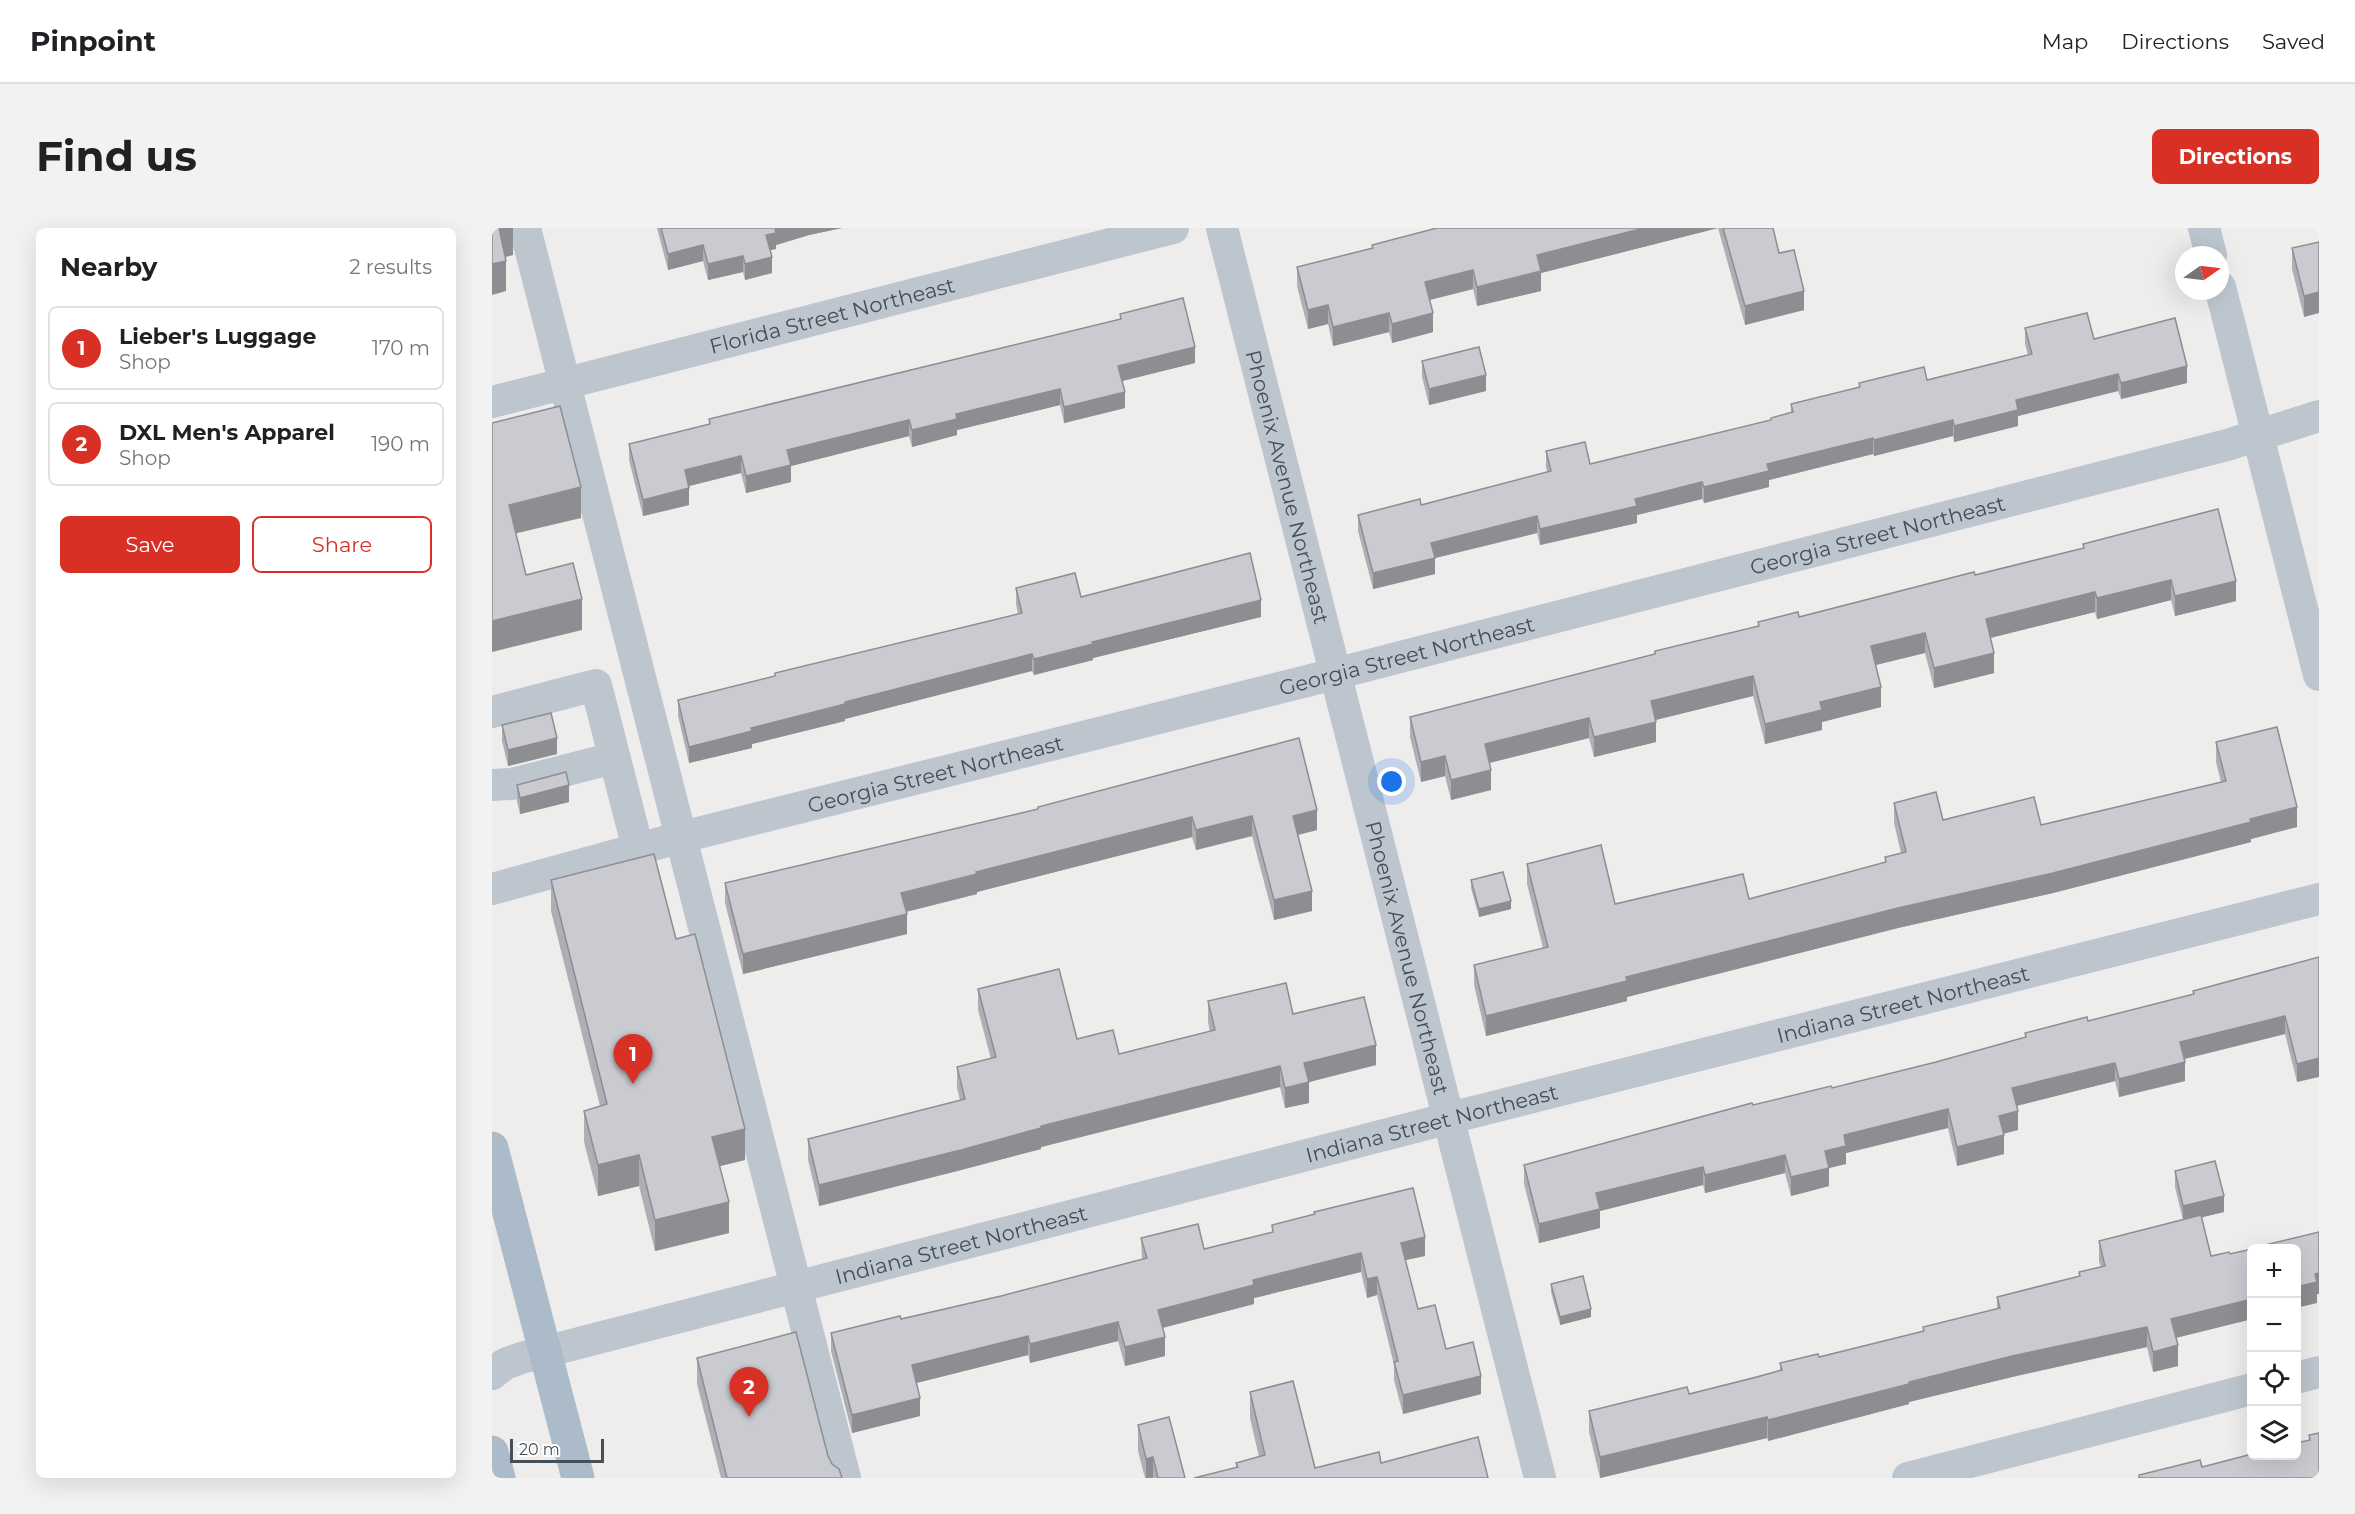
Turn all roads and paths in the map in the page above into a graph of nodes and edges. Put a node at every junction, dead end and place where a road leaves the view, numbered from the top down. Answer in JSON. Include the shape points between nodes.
{"nodes":[{"id":1,"x":525,"y":228,"type":"edge"},
{"id":2,"x":1173,"y":228,"type":"edge"},
{"id":3,"x":1222,"y":228,"type":"edge"},
{"id":4,"x":2204,"y":228,"type":"edge"},
{"id":5,"x":2209,"y":246,"type":"edge"},
{"id":6,"x":2223,"y":300,"type":"edge"},
{"id":7,"x":565,"y":383,"type":"junction"},
{"id":8,"x":492,"y":402,"type":"edge"},
{"id":9,"x":2319,"y":416,"type":"edge"},
{"id":10,"x":2260,"y":436,"type":"junction"},
{"id":11,"x":1336,"y":674,"type":"junction"},
{"id":12,"x":2319,"y":675,"type":"edge"},
{"id":13,"x":492,"y":712,"type":"edge"},
{"id":14,"x":614,"y":758,"type":"junction"},
{"id":15,"x":492,"y":785,"type":"edge"},
{"id":16,"x":682,"y":837,"type":"junction"},
{"id":17,"x":638,"y":849,"type":"junction"},
{"id":18,"x":492,"y":889,"type":"edge"},
{"id":19,"x":2319,"y":899,"type":"edge"},
{"id":20,"x":1450,"y":1118,"type":"junction"},
{"id":21,"x":492,"y":1148,"type":"edge"},
{"id":22,"x":797,"y":1286,"type":"junction"},
{"id":23,"x":544,"y":1352,"type":"junction"},
{"id":24,"x":2319,"y":1372,"type":"edge"},
{"id":25,"x":492,"y":1374,"type":"edge"},
{"id":26,"x":2301,"y":1377,"type":"edge"},
{"id":27,"x":2247,"y":1390,"type":"edge"},
{"id":28,"x":492,"y":1452,"type":"edge"},
{"id":29,"x":499,"y":1478,"type":"edge"},
{"id":30,"x":578,"y":1478,"type":"edge"},
{"id":31,"x":845,"y":1478,"type":"edge"},
{"id":32,"x":1540,"y":1478,"type":"edge"},
{"id":33,"x":1908,"y":1478,"type":"edge"}],
"edges":[{"from":1,"to":7,"type":"street"},
{"from":2,"to":7,"type":"street","name":"Florida Street Northeast"},
{"from":3,"to":11,"type":"street","name":"Phoenix Avenue Northeast"},
{"from":4,"to":5,"type":"street"},
{"from":6,"to":10,"type":"street"},
{"from":7,"to":8,"type":"street","name":"Florida Street Northeast"},
{"from":7,"to":16,"type":"street"},
{"from":9,"to":10,"type":"street","name":"Georgia Street Northeast","via":[[2286,424]]},
{"from":10,"to":11,"type":"street","name":"Georgia Street Northeast"},
{"from":10,"to":12,"type":"street"},
{"from":11,"to":16,"type":"street","name":"Georgia Street Northeast"},
{"from":11,"to":20,"type":"street","name":"Phoenix Avenue Northeast"},
{"from":13,"to":14,"type":"street","via":[[596,685]]},
{"from":14,"to":15,"type":"street","via":[[512,784]]},
{"from":14,"to":17,"type":"street"},
{"from":16,"to":17,"type":"street","name":"Georgia Street Northeast"},
{"from":16,"to":22,"type":"street"},
{"from":17,"to":18,"type":"street","name":"Georgia Street Northeast"},
{"from":19,"to":20,"type":"street","name":"Indiana Street Northeast"},
{"from":20,"to":22,"type":"street","name":"Indiana Street Northeast"},
{"from":20,"to":32,"type":"street","name":"Phoenix Avenue Northeast"},
{"from":21,"to":23,"type":"main road"},
{"from":22,"to":23,"type":"street","name":"Indiana Street Northeast"},
{"from":22,"to":31,"type":"street"},
{"from":23,"to":25,"type":"street","name":"Indiana Street Northeast","via":[[505,1364]]},
{"from":23,"to":30,"type":"main road"},
{"from":24,"to":26,"type":"street"},
{"from":27,"to":33,"type":"street"},
{"from":28,"to":29,"type":"main road"}]}
